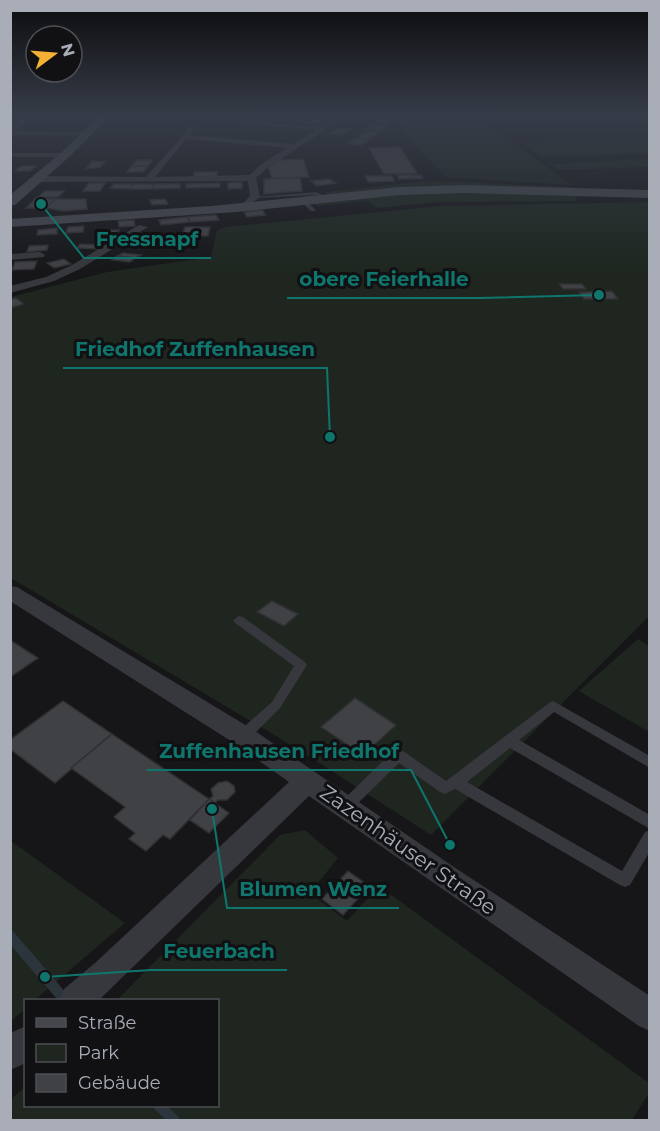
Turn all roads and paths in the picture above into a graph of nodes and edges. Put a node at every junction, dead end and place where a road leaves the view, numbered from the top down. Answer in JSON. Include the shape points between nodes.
{"nodes":[{"id":1,"x":51,"y":168,"type":"edge"},
{"id":2,"x":158,"y":168,"type":"edge"},
{"id":3,"x":262,"y":168,"type":"edge"},
{"id":4,"x":252,"y":178,"type":"junction"},
{"id":5,"x":39,"y":179,"type":"junction"},
{"id":6,"x":148,"y":180,"type":"junction"},
{"id":7,"x":16,"y":193,"type":"edge"},
{"id":8,"x":650,"y":194,"type":"edge"},
{"id":9,"x":323,"y":198,"type":"junction"},
{"id":10,"x":252,"y":200,"type":"junction"},
{"id":11,"x":302,"y":200,"type":"junction"},
{"id":12,"x":10,"y":202,"type":"edge"},
{"id":13,"x":286,"y":202,"type":"junction"},
{"id":14,"x":216,"y":208,"type":"junction"},
{"id":15,"x":313,"y":210,"type":"dead end"},
{"id":16,"x":10,"y":223,"type":"edge"},
{"id":17,"x":143,"y":228,"type":"dead end"},
{"id":18,"x":40,"y":255,"type":"dead end"},
{"id":19,"x":10,"y":257,"type":"edge"},
{"id":20,"x":10,"y":290,"type":"edge"},
{"id":21,"x":10,"y":592,"type":"edge"},
{"id":22,"x":240,"y":620,"type":"dead end"},
{"id":23,"x":243,"y":736,"type":"junction"},
{"id":24,"x":509,"y":741,"type":"junction"},
{"id":25,"x":650,"y":763,"type":"edge"},
{"id":26,"x":308,"y":780,"type":"junction"},
{"id":27,"x":456,"y":783,"type":"junction"},
{"id":28,"x":346,"y":806,"type":"junction"},
{"id":29,"x":650,"y":823,"type":"edge"},
{"id":30,"x":650,"y":836,"type":"edge"},
{"id":31,"x":76,"y":999,"type":"edge"},
{"id":32,"x":650,"y":1015,"type":"edge"},
{"id":33,"x":24,"y":1044,"type":"edge"},
{"id":34,"x":10,"y":1054,"type":"edge"}],
"edges":[{"from":1,"to":5,"type":"main road"},
{"from":2,"to":6,"type":"street"},
{"from":3,"to":4,"type":"street"},
{"from":4,"to":6,"type":"street"},
{"from":4,"to":10,"type":"street"},
{"from":5,"to":6,"type":"street"},
{"from":5,"to":7,"type":"main road"},
{"from":7,"to":12,"type":"main road"},
{"from":8,"to":9,"type":"main road","via":[[586,196],[438,190]]},
{"from":9,"to":10,"type":"lane","via":[[317,193]]},
{"from":9,"to":11,"type":"main road"},
{"from":10,"to":13,"type":"main road"},
{"from":10,"to":14,"type":"main road"},
{"from":11,"to":13,"type":"main road"},
{"from":11,"to":15,"type":"lane"},
{"from":13,"to":14,"type":"main road"},
{"from":14,"to":16,"type":"main road"},
{"from":17,"to":20,"type":"street","via":[[76,267]]},
{"from":18,"to":19,"type":"street"},
{"from":21,"to":23,"type":"street","name":"Zazenhäuser Straße"},
{"from":22,"to":23,"type":"lane","via":[[301,665],[276,705]]},
{"from":23,"to":26,"type":"street","name":"Zazenhäuser Straße"},
{"from":24,"to":25,"type":"lane","via":[[553,706]]},
{"from":24,"to":27,"type":"lane"},
{"from":24,"to":29,"type":"lane"},
{"from":26,"to":28,"type":"street","name":"Zazenhäuser Straße"},
{"from":26,"to":31,"type":"street"},
{"from":27,"to":28,"type":"lane","via":[[446,788],[398,755]]},
{"from":27,"to":30,"type":"lane","via":[[625,880]]},
{"from":28,"to":32,"type":"street","name":"Zazenhäuser Straße"},
{"from":33,"to":34,"type":"street"}]}
